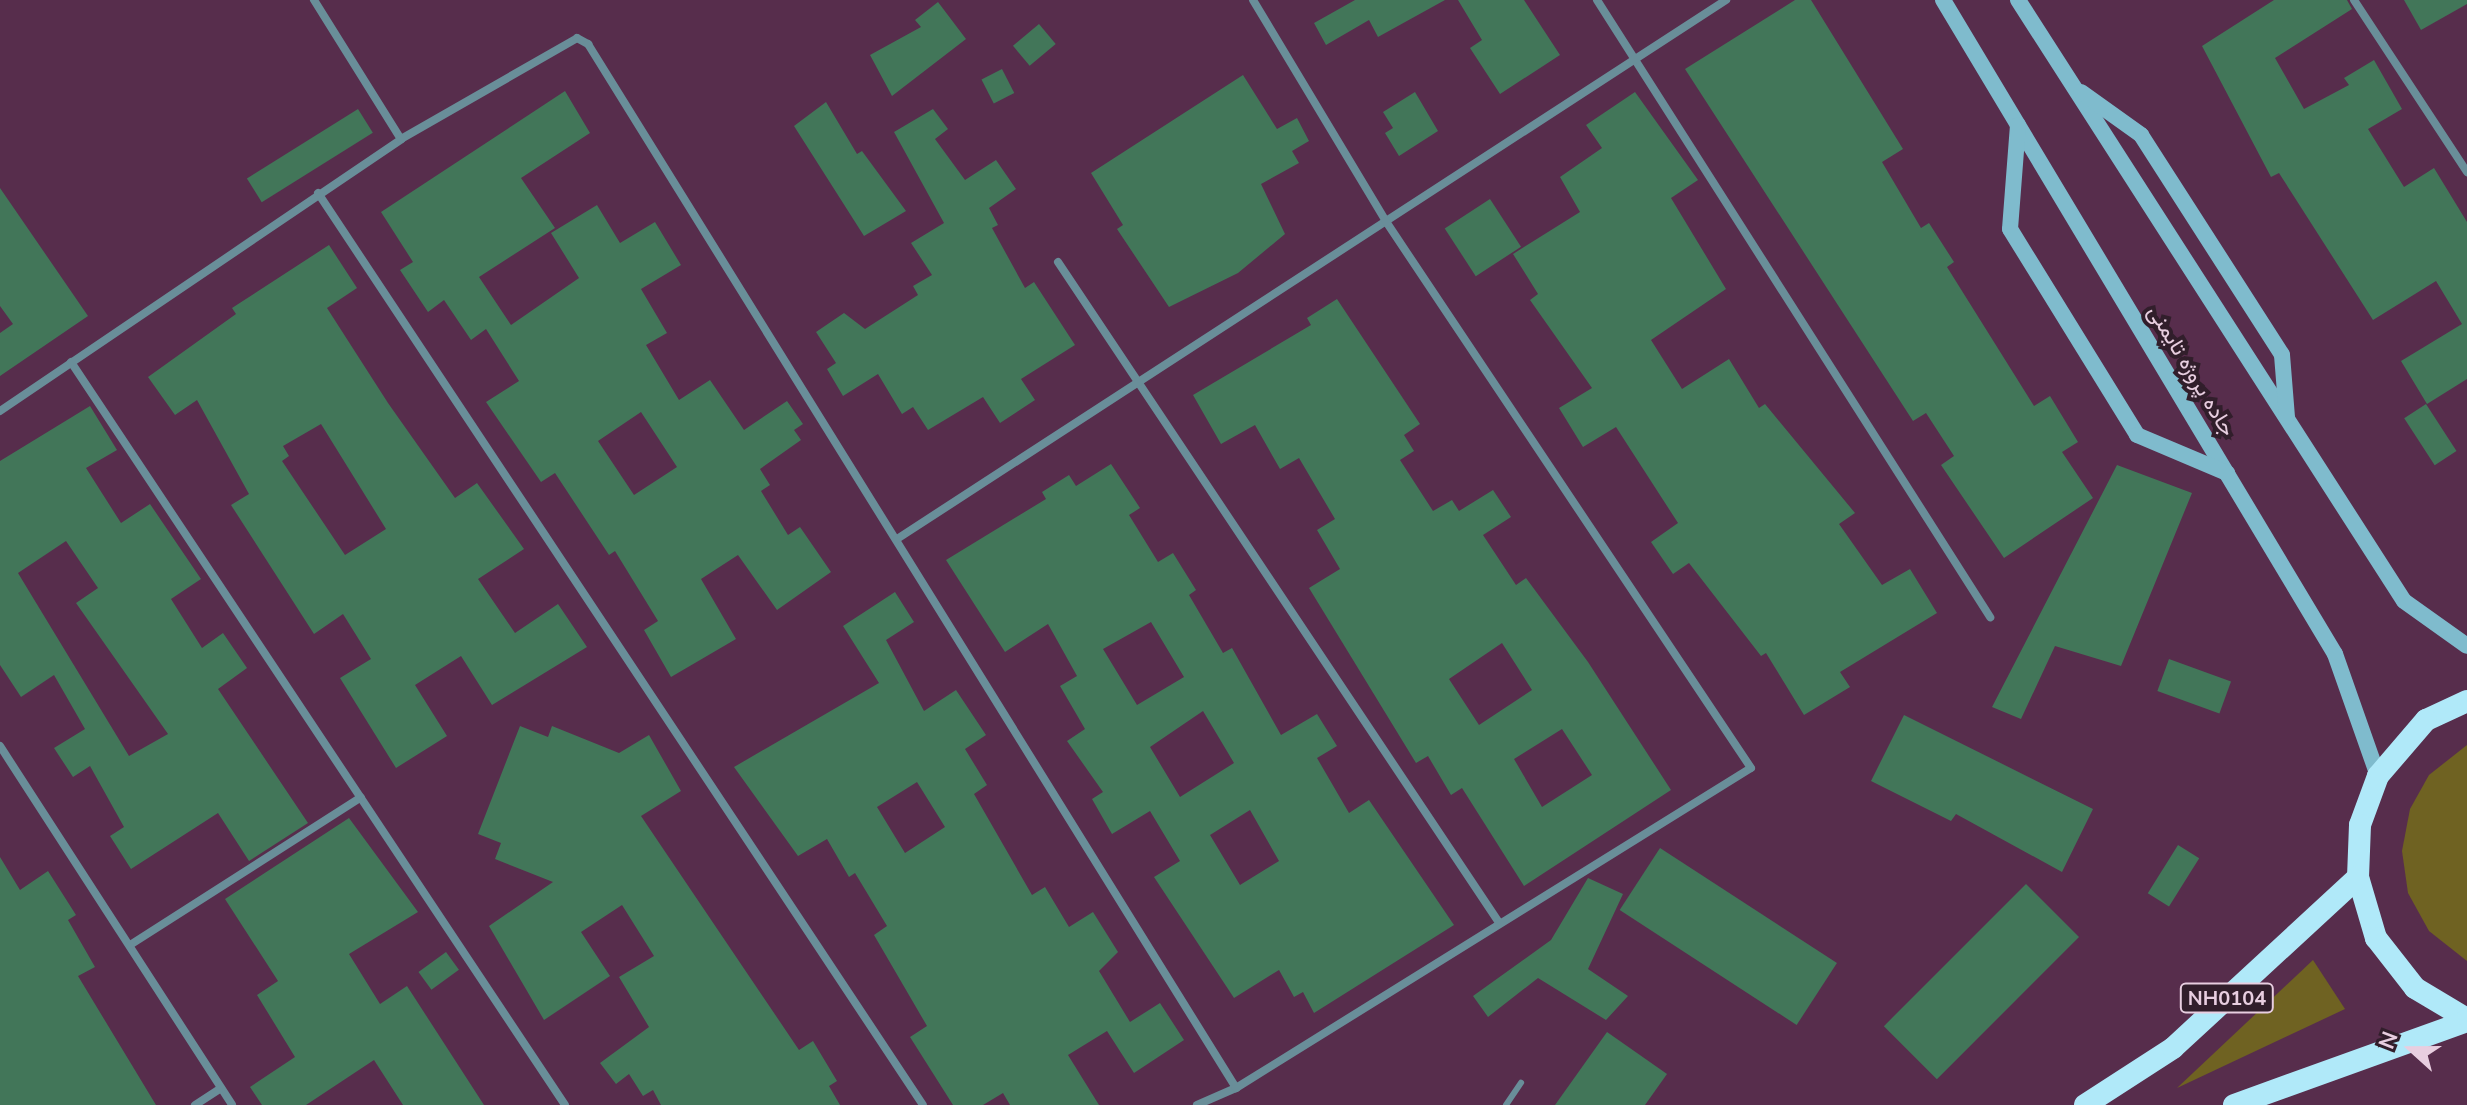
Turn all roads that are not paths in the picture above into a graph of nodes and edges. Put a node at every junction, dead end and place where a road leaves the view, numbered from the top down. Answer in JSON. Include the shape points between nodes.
{"nodes":[{"id":1,"x":314,"y":0,"type":"edge"},
{"id":2,"x":1253,"y":0,"type":"edge"},
{"id":3,"x":1597,"y":0,"type":"edge"},
{"id":4,"x":1726,"y":0,"type":"edge"},
{"id":5,"x":1943,"y":0,"type":"edge"},
{"id":6,"x":2018,"y":0,"type":"edge"},
{"id":7,"x":2354,"y":0,"type":"edge"},
{"id":8,"x":1633,"y":59,"type":"junction"},
{"id":9,"x":2074,"y":87,"type":"junction"},
{"id":10,"x":2018,"y":125,"type":"junction"},
{"id":11,"x":401,"y":139,"type":"junction"},
{"id":12,"x":2467,"y":172,"type":"edge"},
{"id":13,"x":318,"y":193,"type":"junction"},
{"id":14,"x":1387,"y":223,"type":"junction"},
{"id":15,"x":1058,"y":262,"type":"dead end"},
{"id":16,"x":71,"y":362,"type":"junction"},
{"id":17,"x":1137,"y":384,"type":"junction"},
{"id":18,"x":0,"y":411,"type":"edge"},
{"id":19,"x":2287,"y":418,"type":"junction"},
{"id":20,"x":2227,"y":473,"type":"junction"},
{"id":21,"x":897,"y":539,"type":"junction"},
{"id":22,"x":1990,"y":617,"type":"dead end"},
{"id":23,"x":2467,"y":646,"type":"edge"},
{"id":24,"x":2467,"y":701,"type":"edge"},
{"id":25,"x":0,"y":746,"type":"edge"},
{"id":26,"x":2378,"y":776,"type":"junction"},
{"id":27,"x":361,"y":797,"type":"junction"},
{"id":28,"x":2358,"y":877,"type":"junction"},
{"id":29,"x":1498,"y":921,"type":"junction"},
{"id":30,"x":130,"y":945,"type":"junction"},
{"id":31,"x":2467,"y":1020,"type":"edge"},
{"id":32,"x":1521,"y":1083,"type":"dead end"},
{"id":33,"x":221,"y":1088,"type":"junction"},
{"id":34,"x":1236,"y":1088,"type":"junction"},
{"id":35,"x":195,"y":1105,"type":"edge"},
{"id":36,"x":232,"y":1105,"type":"edge"},
{"id":37,"x":565,"y":1105,"type":"edge"},
{"id":38,"x":923,"y":1105,"type":"edge"},
{"id":39,"x":1197,"y":1105,"type":"edge"},
{"id":40,"x":1506,"y":1105,"type":"edge"},
{"id":41,"x":2085,"y":1105,"type":"edge"},
{"id":42,"x":2234,"y":1105,"type":"edge"}],
"edges":[{"from":1,"to":11,"type":"street"},
{"from":2,"to":14,"type":"street"},
{"from":3,"to":8,"type":"street"},
{"from":4,"to":8,"type":"street"},
{"from":5,"to":10,"type":"main road","name":"جاده پروژه تایمنی"},
{"from":6,"to":9,"type":"main road"},
{"from":7,"to":12,"type":"street"},
{"from":8,"to":14,"type":"street"},
{"from":8,"to":22,"type":"street"},
{"from":9,"to":19,"type":"main road"},
{"from":9,"to":19,"type":"main road","via":[[2149,148],[2282,355]]},
{"from":10,"to":20,"type":"main road","name":"جاده پروژه تایمنی"},
{"from":10,"to":20,"type":"main road","via":[[2010,229],[2137,435]]},
{"from":11,"to":13,"type":"street"},
{"from":11,"to":21,"type":"street","via":[[566,39],[588,44]]},
{"from":13,"to":16,"type":"street"},
{"from":13,"to":38,"type":"street"},
{"from":14,"to":17,"type":"street"},
{"from":14,"to":29,"type":"street","via":[[1751,768]]},
{"from":15,"to":17,"type":"street"},
{"from":16,"to":18,"type":"street"},
{"from":16,"to":27,"type":"street"},
{"from":17,"to":21,"type":"street"},
{"from":17,"to":29,"type":"street"},
{"from":19,"to":23,"type":"main road","via":[[2404,601]]},
{"from":20,"to":26,"type":"main road","name":"جاده پروژه تایمنی","via":[[2335,654]]},
{"from":21,"to":34,"type":"street"},
{"from":24,"to":26,"type":"highway","via":[[2426,720]]},
{"from":25,"to":30,"type":"street"},
{"from":26,"to":28,"type":"highway","via":[[2360,825]]},
{"from":27,"to":30,"type":"street"},
{"from":27,"to":37,"type":"street"},
{"from":28,"to":31,"type":"highway","via":[[2376,938],[2415,988]]},
{"from":28,"to":41,"type":"highway","number":"NH0104","via":[[2173,1048]]},
{"from":29,"to":34,"type":"street"},
{"from":30,"to":33,"type":"street"},
{"from":31,"to":42,"type":"highway"},
{"from":32,"to":40,"type":"lane"},
{"from":33,"to":35,"type":"street"},
{"from":33,"to":36,"type":"street"},
{"from":34,"to":39,"type":"street"}]}
